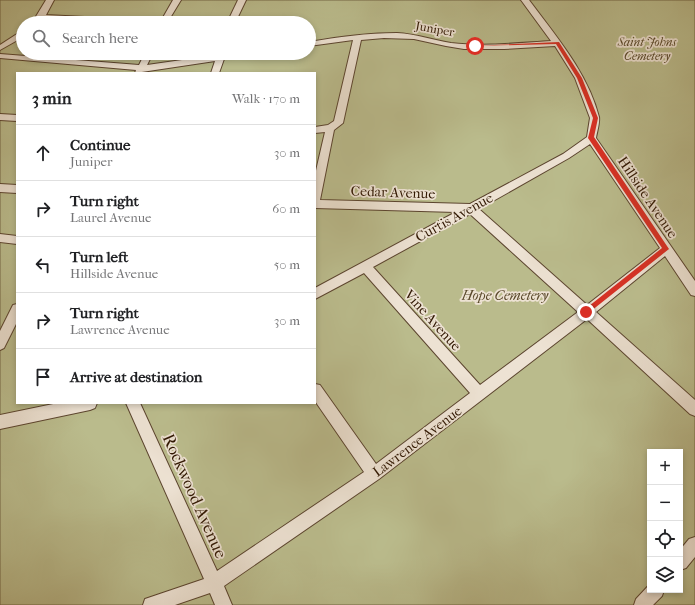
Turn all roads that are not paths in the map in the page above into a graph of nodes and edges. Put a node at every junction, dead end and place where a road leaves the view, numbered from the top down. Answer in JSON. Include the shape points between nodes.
{"nodes":[{"id":1,"x":50,"y":0,"type":"edge"},
{"id":2,"x":177,"y":0,"type":"edge"},
{"id":3,"x":242,"y":0,"type":"edge"},
{"id":4,"x":525,"y":0,"type":"edge"},
{"id":5,"x":42,"y":16,"type":"edge"},
{"id":6,"x":167,"y":16,"type":"edge"},
{"id":7,"x":234,"y":16,"type":"edge"},
{"id":8,"x":358,"y":37,"type":"junction"},
{"id":9,"x":16,"y":38,"type":"edge"},
{"id":10,"x":316,"y":43,"type":"edge"},
{"id":11,"x":558,"y":43,"type":"junction"},
{"id":12,"x":0,"y":47,"type":"edge"},
{"id":13,"x":0,"y":56,"type":"edge"},
{"id":14,"x":16,"y":58,"type":"edge"},
{"id":15,"x":40,"y":60,"type":"edge"},
{"id":16,"x":146,"y":60,"type":"edge"},
{"id":17,"x":198,"y":60,"type":"edge"},
{"id":18,"x":220,"y":60,"type":"edge"},
{"id":19,"x":141,"y":70,"type":"edge"},
{"id":20,"x":215,"y":72,"type":"edge"},
{"id":21,"x":0,"y":117,"type":"edge"},
{"id":22,"x":16,"y":118,"type":"edge"},
{"id":23,"x":330,"y":128,"type":"junction"},
{"id":24,"x":316,"y":130,"type":"edge"},
{"id":25,"x":591,"y":138,"type":"junction"},
{"id":26,"x":0,"y":188,"type":"edge"},
{"id":27,"x":16,"y":189,"type":"edge"},
{"id":28,"x":316,"y":194,"type":"edge"},
{"id":29,"x":316,"y":204,"type":"edge"},
{"id":30,"x":471,"y":208,"type":"junction"},
{"id":31,"x":0,"y":238,"type":"edge"},
{"id":32,"x":16,"y":240,"type":"edge"},
{"id":33,"x":666,"y":249,"type":"junction"},
{"id":34,"x":365,"y":266,"type":"junction"},
{"id":35,"x":695,"y":291,"type":"edge"},
{"id":36,"x":316,"y":293,"type":"edge"},
{"id":37,"x":16,"y":311,"type":"edge"},
{"id":38,"x":586,"y":312,"type":"junction"},
{"id":39,"x":0,"y":344,"type":"edge"},
{"id":40,"x":316,"y":391,"type":"edge"},
{"id":41,"x":479,"y":394,"type":"junction"},
{"id":42,"x":85,"y":404,"type":"edge"},
{"id":43,"x":133,"y":404,"type":"edge"},
{"id":44,"x":695,"y":409,"type":"edge"},
{"id":45,"x":0,"y":422,"type":"edge"},
{"id":46,"x":374,"y":474,"type":"junction"},
{"id":47,"x":695,"y":546,"type":"edge"},
{"id":48,"x":683,"y":559,"type":"edge"},
{"id":49,"x":213,"y":584,"type":"junction"},
{"id":50,"x":653,"y":593,"type":"edge"},
{"id":51,"x":150,"y":605,"type":"edge"},
{"id":52,"x":224,"y":605,"type":"edge"},
{"id":53,"x":642,"y":605,"type":"edge"}],
"edges":[{"from":1,"to":5,"type":"lane","via":[[45,5]]},
{"from":2,"to":6,"type":"lane"},
{"from":3,"to":7,"type":"lane"},
{"from":4,"to":11,"type":"lane"},
{"from":8,"to":10,"type":"lane","name":"Juniper"},
{"from":8,"to":11,"type":"lane","name":"Juniper","via":[[410,36],[450,45],[475,46]]},
{"from":8,"to":23,"type":"lane","via":[[338,123]]},
{"from":9,"to":12,"type":"lane"},
{"from":11,"to":25,"type":"lane","via":[[579,78],[595,118]]},
{"from":13,"to":14,"type":"lane"},
{"from":15,"to":19,"type":"lane"},
{"from":16,"to":19,"type":"lane"},
{"from":17,"to":19,"type":"lane"},
{"from":18,"to":20,"type":"lane"},
{"from":21,"to":22,"type":"lane"},
{"from":23,"to":24,"type":"lane"},
{"from":23,"to":28,"type":"lane"},
{"from":25,"to":30,"type":"lane","name":"Curtis Avenue","via":[[566,156]]},
{"from":25,"to":33,"type":"lane","name":"Hillside Avenue"},
{"from":26,"to":27,"type":"lane"},
{"from":29,"to":30,"type":"lane","name":"Cedar Avenue"},
{"from":30,"to":34,"type":"lane","name":"Curtis Avenue"},
{"from":30,"to":38,"type":"lane"},
{"from":31,"to":32,"type":"lane"},
{"from":33,"to":35,"type":"lane","name":"Hillside Avenue"},
{"from":33,"to":38,"type":"lane","name":"Lawrence Avenue"},
{"from":34,"to":36,"type":"lane","name":"Curtis Avenue"},
{"from":34,"to":41,"type":"lane","name":"Vine Avenue"},
{"from":37,"to":39,"type":"lane"},
{"from":38,"to":41,"type":"lane","name":"Lawrence Avenue"},
{"from":38,"to":44,"type":"lane"},
{"from":40,"to":46,"type":"lane"},
{"from":41,"to":46,"type":"lane","name":"Lawrence Avenue"},
{"from":42,"to":45,"type":"lane"},
{"from":43,"to":49,"type":"lane","name":"Rockwood Avenue"},
{"from":46,"to":49,"type":"lane","name":"Lawrence Avenue"},
{"from":47,"to":48,"type":"lane"},
{"from":49,"to":51,"type":"lane","name":"Lawrence Avenue"},
{"from":49,"to":52,"type":"lane","name":"Rockwood Avenue"},
{"from":50,"to":53,"type":"lane"}]}
